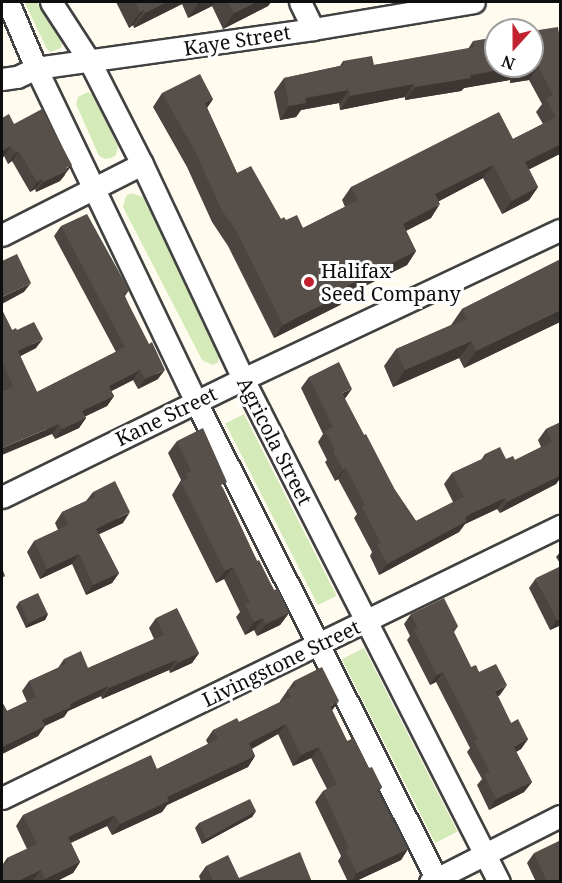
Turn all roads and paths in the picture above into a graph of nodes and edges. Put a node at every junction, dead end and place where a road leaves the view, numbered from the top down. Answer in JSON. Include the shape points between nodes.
{"nodes":[{"id":1,"x":8,"y":2,"type":"edge"},
{"id":2,"x":51,"y":2,"type":"edge"},
{"id":3,"x":300,"y":2,"type":"edge"},
{"id":4,"x":474,"y":2,"type":"edge"},
{"id":5,"x":313,"y":29,"type":"junction"},
{"id":6,"x":90,"y":62,"type":"junction"},
{"id":7,"x":36,"y":69,"type":"junction"},
{"id":8,"x":2,"y":80,"type":"edge"},
{"id":9,"x":142,"y":164,"type":"junction"},
{"id":10,"x":93,"y":188,"type":"junction"},
{"id":11,"x":561,"y":230,"type":"edge"},
{"id":12,"x":2,"y":235,"type":"edge"},
{"id":13,"x":243,"y":379,"type":"junction"},
{"id":14,"x":196,"y":402,"type":"junction"},
{"id":15,"x":2,"y":497,"type":"edge"},
{"id":16,"x":561,"y":526,"type":"edge"},
{"id":17,"x":367,"y":621,"type":"junction"},
{"id":18,"x":319,"y":645,"type":"junction"},
{"id":19,"x":2,"y":798,"type":"edge"},
{"id":20,"x":561,"y":816,"type":"edge"},
{"id":21,"x":486,"y":854,"type":"junction"},
{"id":22,"x":434,"y":880,"type":"edge"},
{"id":23,"x":499,"y":882,"type":"edge"}],
"edges":[{"from":1,"to":7,"type":"street"},
{"from":2,"to":6,"type":"street","name":"Agricola Street"},
{"from":3,"to":5,"type":"street"},
{"from":4,"to":5,"type":"street","name":"Kaye Street"},
{"from":5,"to":6,"type":"street","name":"Kaye Street"},
{"from":6,"to":7,"type":"street","name":"Kaye Street"},
{"from":6,"to":9,"type":"street","name":"Agricola Street"},
{"from":7,"to":8,"type":"street","name":"Kaye Street"},
{"from":7,"to":10,"type":"street"},
{"from":9,"to":10,"type":"street"},
{"from":9,"to":13,"type":"street","name":"Agricola Street"},
{"from":10,"to":12,"type":"street"},
{"from":10,"to":14,"type":"street"},
{"from":11,"to":13,"type":"street","name":"Kane Street"},
{"from":13,"to":14,"type":"street","name":"Kane Street"},
{"from":13,"to":17,"type":"street","name":"Agricola Street"},
{"from":14,"to":15,"type":"street","name":"Kane Street"},
{"from":14,"to":18,"type":"street"},
{"from":16,"to":17,"type":"street","name":"Livingstone Street"},
{"from":17,"to":18,"type":"street","name":"Livingstone Street"},
{"from":17,"to":21,"type":"street","name":"Agricola Street"},
{"from":18,"to":19,"type":"street","name":"Livingstone Street"},
{"from":18,"to":22,"type":"street"},
{"from":20,"to":21,"type":"street"},
{"from":21,"to":22,"type":"street"},
{"from":21,"to":23,"type":"street","name":"Agricola Street"}]}
